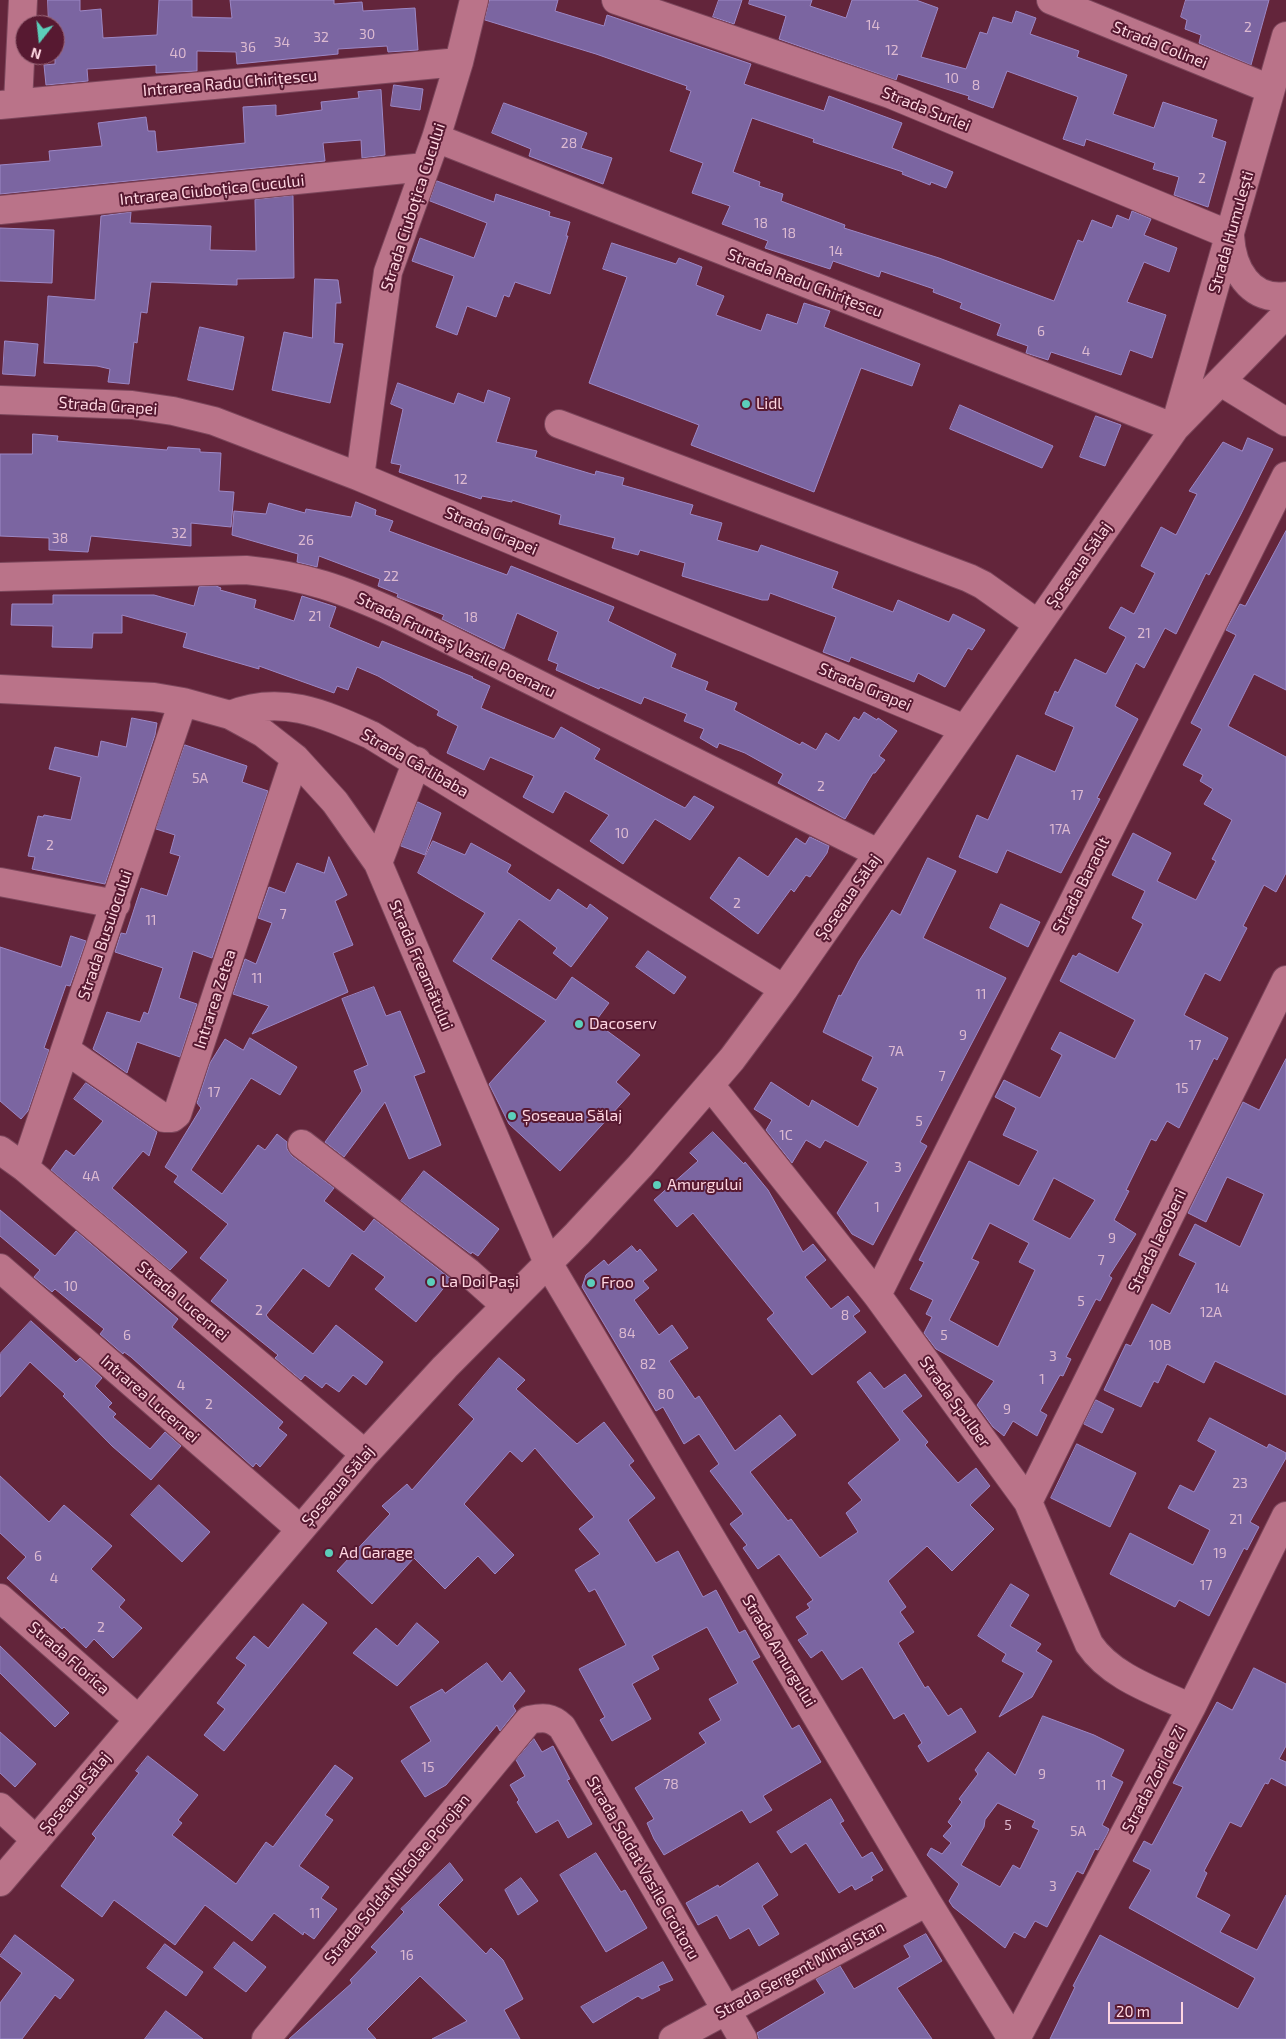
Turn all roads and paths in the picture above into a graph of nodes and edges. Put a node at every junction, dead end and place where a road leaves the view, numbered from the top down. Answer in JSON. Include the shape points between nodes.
{"nodes":[{"id":1,"x":23,"y":0,"type":"edge"},
{"id":2,"x":474,"y":0,"type":"edge"},
{"id":3,"x":616,"y":0,"type":"edge"},
{"id":4,"x":1050,"y":0,"type":"edge"},
{"id":5,"x":1286,"y":36,"type":"edge"},
{"id":6,"x":459,"y":62,"type":"junction"},
{"id":7,"x":1270,"y":90,"type":"junction"},
{"id":8,"x":9,"y":104,"type":"edge"},
{"id":9,"x":436,"y":138,"type":"junction"},
{"id":10,"x":425,"y":167,"type":"junction"},
{"id":11,"x":0,"y":210,"type":"edge"},
{"id":12,"x":1230,"y":235,"type":"junction"},
{"id":13,"x":1286,"y":296,"type":"edge"},
{"id":14,"x":1286,"y":314,"type":"edge"},
{"id":15,"x":1221,"y":382,"type":"junction"},
{"id":16,"x":0,"y":400,"type":"edge"},
{"id":17,"x":1286,"y":422,"type":"edge"},
{"id":18,"x":559,"y":424,"type":"dead end"},
{"id":19,"x":1175,"y":428,"type":"junction"},
{"id":20,"x":1286,"y":476,"type":"edge"},
{"id":21,"x":360,"y":477,"type":"junction"},
{"id":22,"x":0,"y":577,"type":"edge"},
{"id":23,"x":1038,"y":624,"type":"junction"},
{"id":24,"x":0,"y":689,"type":"edge"},
{"id":25,"x":183,"y":702,"type":"junction"},
{"id":26,"x":230,"y":715,"type":"junction"},
{"id":27,"x":965,"y":729,"type":"junction"},
{"id":28,"x":295,"y":758,"type":"junction"},
{"id":29,"x":417,"y":761,"type":"junction"},
{"id":30,"x":878,"y":853,"type":"junction"},
{"id":31,"x":378,"y":863,"type":"junction"},
{"id":32,"x":0,"y":882,"type":"edge"},
{"id":33,"x":116,"y":904,"type":"junction"},
{"id":34,"x":1286,"y":980,"type":"edge"},
{"id":35,"x":784,"y":989,"type":"junction"},
{"id":36,"x":66,"y":1050,"type":"junction"},
{"id":37,"x":710,"y":1085,"type":"junction"},
{"id":38,"x":302,"y":1144,"type":"dead end"},
{"id":39,"x":0,"y":1150,"type":"edge"},
{"id":40,"x":25,"y":1168,"type":"junction"},
{"id":41,"x":548,"y":1263,"type":"junction"},
{"id":42,"x":0,"y":1268,"type":"edge"},
{"id":43,"x":877,"y":1295,"type":"junction"},
{"id":44,"x":505,"y":1306,"type":"junction"},
{"id":45,"x":365,"y":1454,"type":"junction"},
{"id":46,"x":1028,"y":1502,"type":"junction"},
{"id":47,"x":1286,"y":1516,"type":"edge"},
{"id":48,"x":300,"y":1529,"type":"junction"},
{"id":49,"x":0,"y":1598,"type":"edge"},
{"id":50,"x":1191,"y":1708,"type":"junction"},
{"id":51,"x":138,"y":1719,"type":"junction"},
{"id":52,"x":529,"y":1720,"type":"joint"},
{"id":53,"x":0,"y":1807,"type":"edge"},
{"id":54,"x":36,"y":1840,"type":"junction"},
{"id":55,"x":0,"y":1882,"type":"edge"},
{"id":56,"x":926,"y":1902,"type":"junction"},
{"id":57,"x":726,"y":2010,"type":"junction"},
{"id":58,"x":266,"y":2039,"type":"edge"},
{"id":59,"x":673,"y":2039,"type":"edge"},
{"id":60,"x":743,"y":2039,"type":"edge"},
{"id":61,"x":1012,"y":2039,"type":"edge"},
{"id":62,"x":1016,"y":2039,"type":"edge"}],
"edges":[{"from":1,"to":8,"type":"street"},
{"from":2,"to":6,"type":"street","name":"Strada Ciuboțica Cucului"},
{"from":3,"to":12,"type":"street","name":"Strada Surlei","via":[[890,94]]},
{"from":4,"to":7,"type":"street","name":"Strada Colinei"},
{"from":5,"to":7,"type":"street","name":"Strada Humulești"},
{"from":6,"to":8,"type":"street","name":"Intrarea Radu Chirițescu"},
{"from":6,"to":9,"type":"street","name":"Strada Ciuboțica Cucului"},
{"from":7,"to":12,"type":"street","name":"Strada Humulești"},
{"from":9,"to":10,"type":"street","name":"Strada Ciuboțica Cucului"},
{"from":9,"to":19,"type":"street","name":"Strada Radu Chirițescu"},
{"from":10,"to":11,"type":"street","name":"Intrarea Ciuboțica Cucului"},
{"from":10,"to":21,"type":"street","name":"Strada Ciuboțica Cucului","via":[[388,272]]},
{"from":12,"to":13,"type":"street","via":[[1231,252],[1241,277],[1264,294]]},
{"from":12,"to":19,"type":"street","name":"Strada Humulești"},
{"from":14,"to":15,"type":"street","name":"Șoseaua Sălaj"},
{"from":15,"to":17,"type":"street"},
{"from":15,"to":19,"type":"street","name":"Șoseaua Sălaj"},
{"from":16,"to":21,"type":"street","name":"Strada Grapei","via":[[132,405],[173,411],[214,421]]},
{"from":18,"to":23,"type":"street","via":[[969,578]]},
{"from":19,"to":23,"type":"street","name":"Șoseaua Sălaj"},
{"from":20,"to":43,"type":"street","name":"Strada Baraolt"},
{"from":21,"to":27,"type":"street","name":"Strada Grapei"},
{"from":22,"to":30,"type":"street","name":"Strada Fruntaș Vasile Poenaru","via":[[246,570],[321,582],[397,614]]},
{"from":23,"to":27,"type":"street","name":"Șoseaua Sălaj"},
{"from":24,"to":25,"type":"street"},
{"from":25,"to":26,"type":"street"},
{"from":25,"to":33,"type":"street","name":"Strada Busuiocului"},
{"from":26,"to":28,"type":"street","name":"Strada Freamătului","via":[[263,733]]},
{"from":26,"to":29,"type":"street","name":"Strada Cârlibaba","via":[[267,705],[297,708],[327,716],[371,735]]},
{"from":27,"to":30,"type":"street","name":"Șoseaua Sălaj"},
{"from":28,"to":31,"type":"street","name":"Strada Freamătului","via":[[335,802]]},
{"from":28,"to":36,"type":"street","name":"Intrarea Zetea","via":[[177,1114],[164,1118]]},
{"from":29,"to":31,"type":"street"},
{"from":29,"to":35,"type":"street","name":"Strada Cârlibaba"},
{"from":30,"to":35,"type":"street","name":"Șoseaua Sălaj"},
{"from":31,"to":41,"type":"street","name":"Strada Freamătului"},
{"from":32,"to":33,"type":"street"},
{"from":33,"to":36,"type":"street","name":"Strada Busuiocului"},
{"from":34,"to":46,"type":"street","name":"Strada Iacobeni"},
{"from":35,"to":37,"type":"street","name":"Șoseaua Sălaj"},
{"from":36,"to":40,"type":"street","name":"Strada Busuiocului"},
{"from":37,"to":41,"type":"street","name":"Șoseaua Sălaj"},
{"from":37,"to":43,"type":"street","name":"Strada Spulber"},
{"from":38,"to":44,"type":"street","via":[[468,1272]]},
{"from":39,"to":40,"type":"street","name":"Strada Lucernei"},
{"from":40,"to":45,"type":"street","name":"Strada Lucernei"},
{"from":41,"to":44,"type":"street","name":"Șoseaua Sălaj"},
{"from":41,"to":56,"type":"street","name":"Strada Amurgului"},
{"from":42,"to":48,"type":"street","name":"Intrarea Lucernei"},
{"from":43,"to":46,"type":"street","name":"Strada Spulber"},
{"from":44,"to":45,"type":"street","name":"Șoseaua Sălaj"},
{"from":45,"to":48,"type":"street","name":"Șoseaua Sălaj"},
{"from":46,"to":50,"type":"street","name":"Strada Spulber","via":[[1089,1644],[1098,1657],[1126,1677]]},
{"from":47,"to":50,"type":"street","name":"Strada Zori de Zi"},
{"from":48,"to":51,"type":"street","name":"Șoseaua Sălaj"},
{"from":49,"to":51,"type":"street","name":"Strada Florica"},
{"from":50,"to":62,"type":"street","name":"Strada Zori de Zi"},
{"from":51,"to":54,"type":"street","name":"Șoseaua Sălaj"},
{"from":52,"to":57,"type":"street","name":"Strada Soldat Vasile Croitoru","via":[[543,1717],[562,1727]]},
{"from":52,"to":58,"type":"street","name":"Strada Soldat Nicolae Porojan"},
{"from":53,"to":54,"type":"street"},
{"from":54,"to":55,"type":"street","name":"Șoseaua Sălaj"},
{"from":56,"to":57,"type":"street","name":"Strada Sergent Mihai Stan"},
{"from":56,"to":61,"type":"street","name":"Strada Amurgului"},
{"from":57,"to":59,"type":"street","name":"Strada Sergent Mihai Stan"},
{"from":57,"to":60,"type":"street","name":"Strada Soldat Vasile Croitoru"}]}
